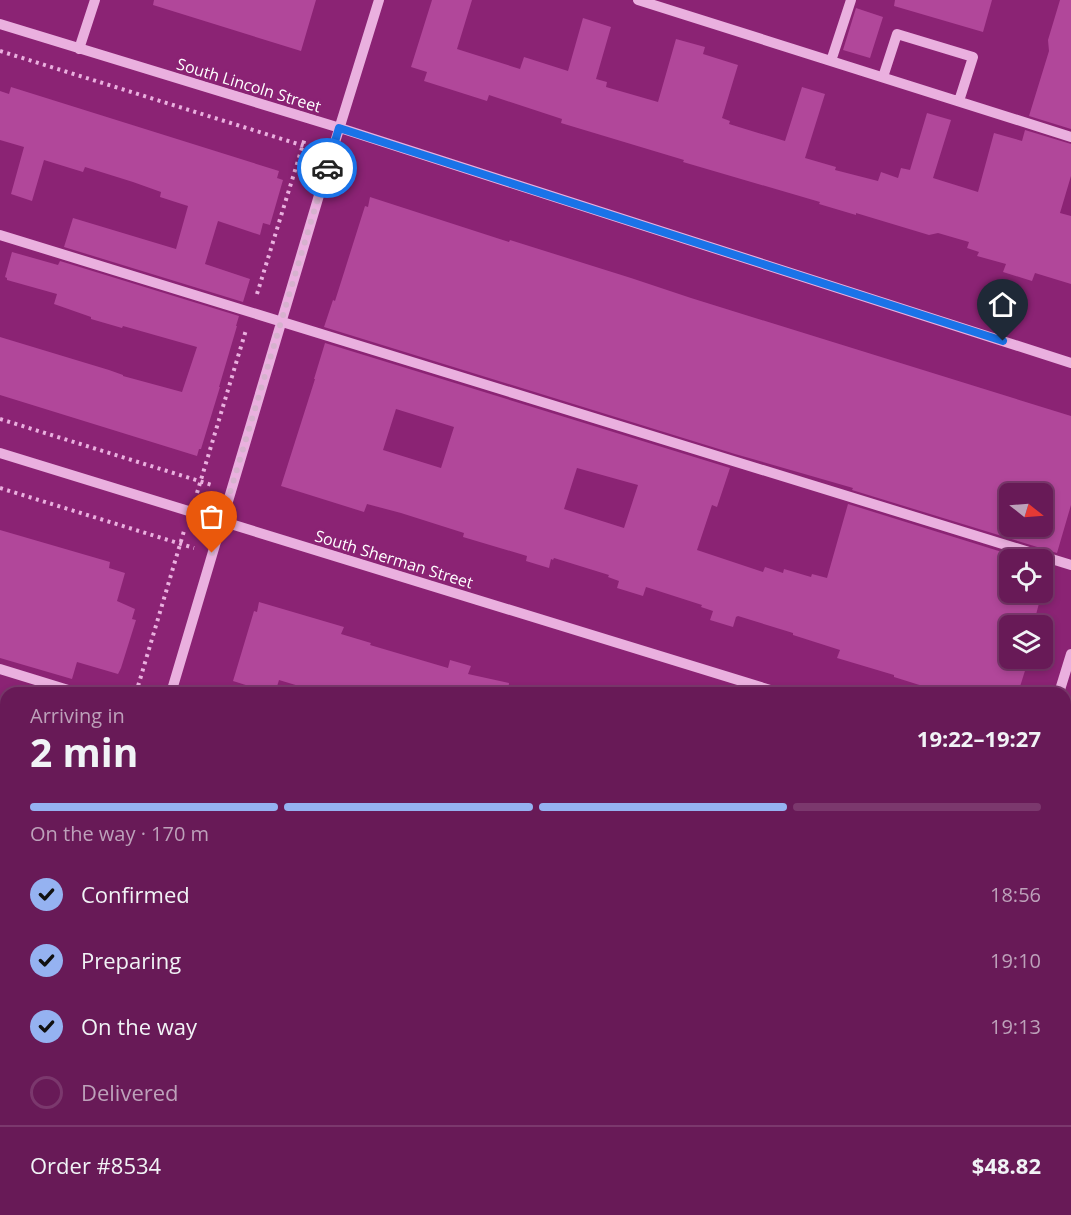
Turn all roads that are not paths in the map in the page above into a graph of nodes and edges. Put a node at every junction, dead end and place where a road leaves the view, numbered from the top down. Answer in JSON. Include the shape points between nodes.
{"nodes":[{"id":1,"x":95,"y":0,"type":"edge"},
{"id":2,"x":380,"y":0,"type":"edge"},
{"id":3,"x":638,"y":0,"type":"edge"},
{"id":4,"x":851,"y":0,"type":"edge"},
{"id":5,"x":0,"y":24,"type":"edge"},
{"id":6,"x":80,"y":48,"type":"junction"},
{"id":7,"x":831,"y":61,"type":"junction"},
{"id":8,"x":883,"y":77,"type":"junction"},
{"id":9,"x":959,"y":101,"type":"junction"},
{"id":10,"x":339,"y":128,"type":"junction"},
{"id":11,"x":1071,"y":137,"type":"edge"},
{"id":12,"x":0,"y":235,"type":"edge"},
{"id":13,"x":281,"y":323,"type":"junction"},
{"id":14,"x":1071,"y":363,"type":"edge"},
{"id":15,"x":0,"y":453,"type":"edge"},
{"id":16,"x":222,"y":522,"type":"junction"},
{"id":17,"x":1071,"y":565,"type":"edge"},
{"id":18,"x":1071,"y":654,"type":"edge"},
{"id":19,"x":0,"y":669,"type":"edge"},
{"id":20,"x":58,"y":687,"type":"edge"},
{"id":21,"x":173,"y":687,"type":"edge"},
{"id":22,"x":760,"y":687,"type":"edge"},
{"id":23,"x":1061,"y":687,"type":"edge"}],
"edges":[{"from":1,"to":6,"type":"street"},
{"from":2,"to":10,"type":"street"},
{"from":3,"to":7,"type":"street"},
{"from":4,"to":7,"type":"street"},
{"from":5,"to":6,"type":"street","name":"South Lincoln Street"},
{"from":6,"to":10,"type":"street","name":"South Lincoln Street"},
{"from":7,"to":8,"type":"street"},
{"from":8,"to":9,"type":"street"},
{"from":8,"to":9,"type":"street","via":[[897,34],[973,57]]},
{"from":9,"to":11,"type":"street"},
{"from":10,"to":13,"type":"street"},
{"from":10,"to":14,"type":"street","name":"South Lincoln Street"},
{"from":12,"to":13,"type":"street"},
{"from":13,"to":16,"type":"street"},
{"from":13,"to":17,"type":"street"},
{"from":15,"to":16,"type":"street","name":"South Sherman Street"},
{"from":16,"to":21,"type":"street"},
{"from":16,"to":22,"type":"street","name":"South Sherman Street"},
{"from":18,"to":23,"type":"street"},
{"from":19,"to":20,"type":"street"}]}
